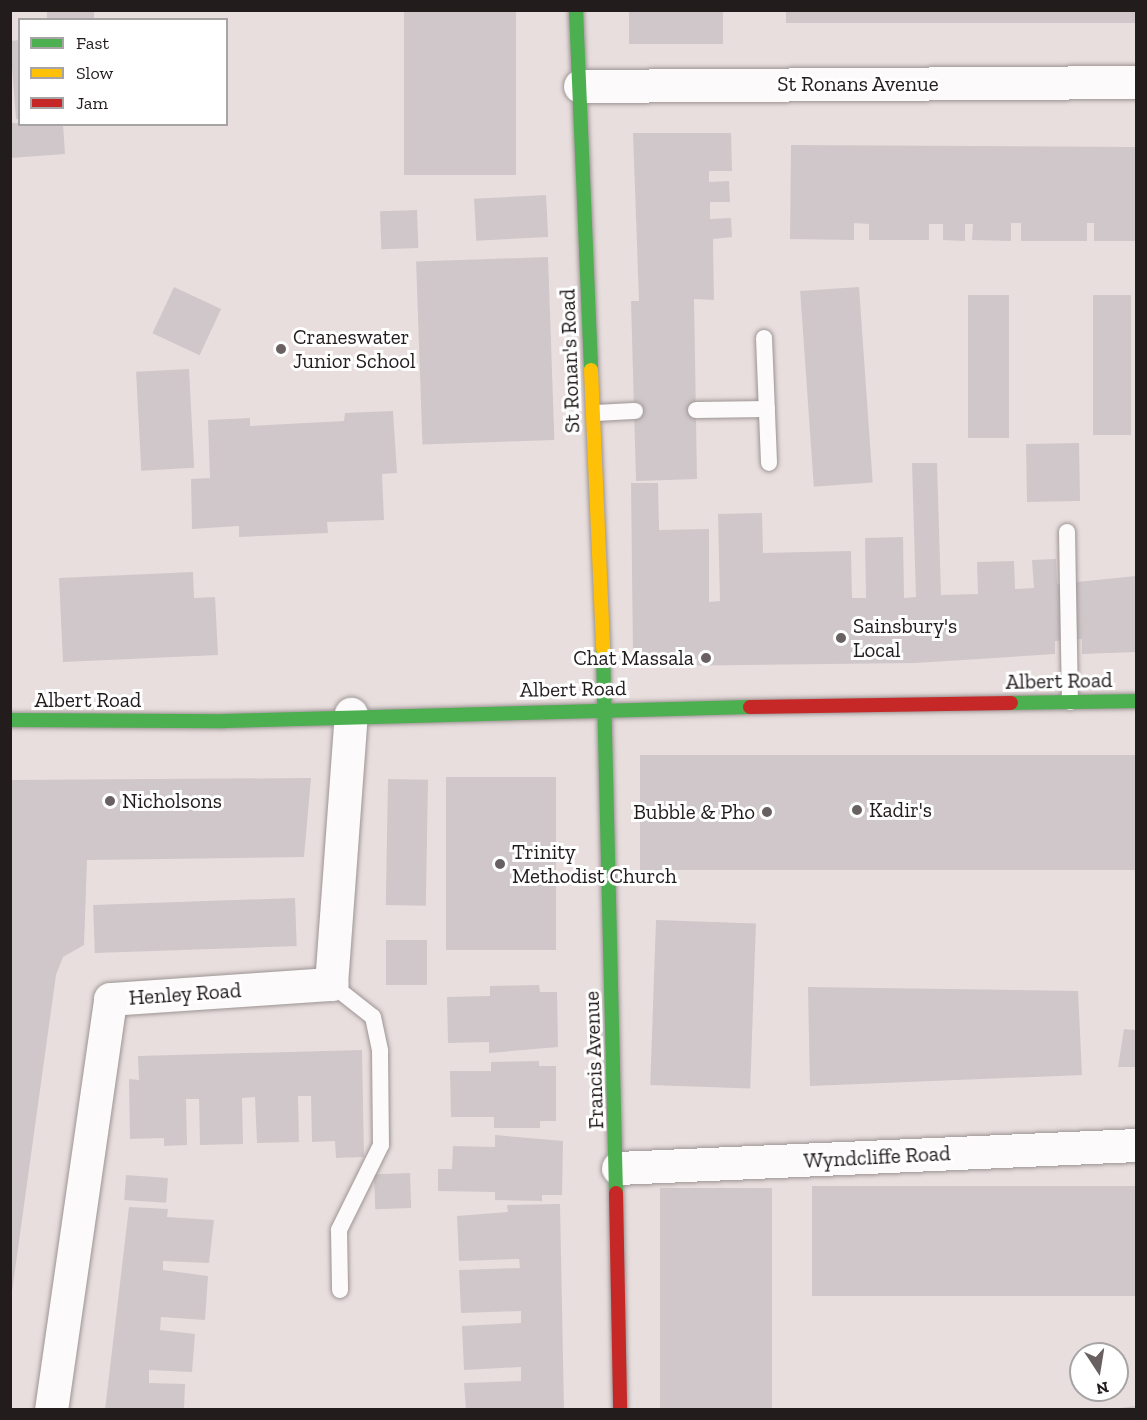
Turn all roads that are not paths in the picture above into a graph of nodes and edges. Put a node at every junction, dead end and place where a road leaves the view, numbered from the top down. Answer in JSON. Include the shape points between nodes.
{"nodes":[{"id":1,"x":576,"y":10,"type":"edge"},
{"id":2,"x":1137,"y":82,"type":"edge"},
{"id":3,"x":580,"y":86,"type":"junction"},
{"id":4,"x":765,"y":338,"type":"dead end"},
{"id":5,"x":767,"y":409,"type":"junction"},
{"id":6,"x":696,"y":410,"type":"dead end"},
{"id":7,"x":634,"y":411,"type":"dead end"},
{"id":8,"x":594,"y":413,"type":"junction"},
{"id":9,"x":769,"y":463,"type":"dead end"},
{"id":10,"x":1066,"y":532,"type":"dead end"},
{"id":11,"x":1137,"y":701,"type":"edge"},
{"id":12,"x":1070,"y":702,"type":"junction"},
{"id":13,"x":606,"y":710,"type":"junction"},
{"id":14,"x":351,"y":714,"type":"junction"},
{"id":15,"x":10,"y":720,"type":"edge"},
{"id":16,"x":331,"y":984,"type":"junction"},
{"id":17,"x":1137,"y":1145,"type":"edge"},
{"id":18,"x":618,"y":1168,"type":"junction"},
{"id":19,"x":340,"y":1290,"type":"dead end"},
{"id":20,"x":51,"y":1410,"type":"edge"},
{"id":21,"x":620,"y":1410,"type":"edge"}],
"edges":[{"from":1,"to":3,"type":"street","name":"St Ronan's Road"},
{"from":2,"to":3,"type":"street","name":"St Ronans Avenue"},
{"from":3,"to":8,"type":"street","name":"St Ronan's Road"},
{"from":4,"to":5,"type":"lane"},
{"from":5,"to":6,"type":"lane"},
{"from":5,"to":9,"type":"lane"},
{"from":7,"to":8,"type":"lane"},
{"from":8,"to":13,"type":"street","name":"St Ronan's Road"},
{"from":10,"to":12,"type":"lane"},
{"from":11,"to":12,"type":"street","name":"Albert Road"},
{"from":12,"to":13,"type":"street","name":"Albert Road"},
{"from":13,"to":14,"type":"street","name":"Albert Road"},
{"from":13,"to":18,"type":"street","name":"Francis Avenue"},
{"from":14,"to":15,"type":"street","name":"Albert Road","via":[[225,721]]},
{"from":14,"to":16,"type":"street"},
{"from":16,"to":19,"type":"lane","via":[[373,1017],[380,1050],[381,1145],[339,1230]]},
{"from":16,"to":20,"type":"street","name":"Henley Road","via":[[110,999]]},
{"from":17,"to":18,"type":"street","name":"Wyndcliffe Road"},
{"from":18,"to":21,"type":"street","name":"Francis Avenue"}]}
